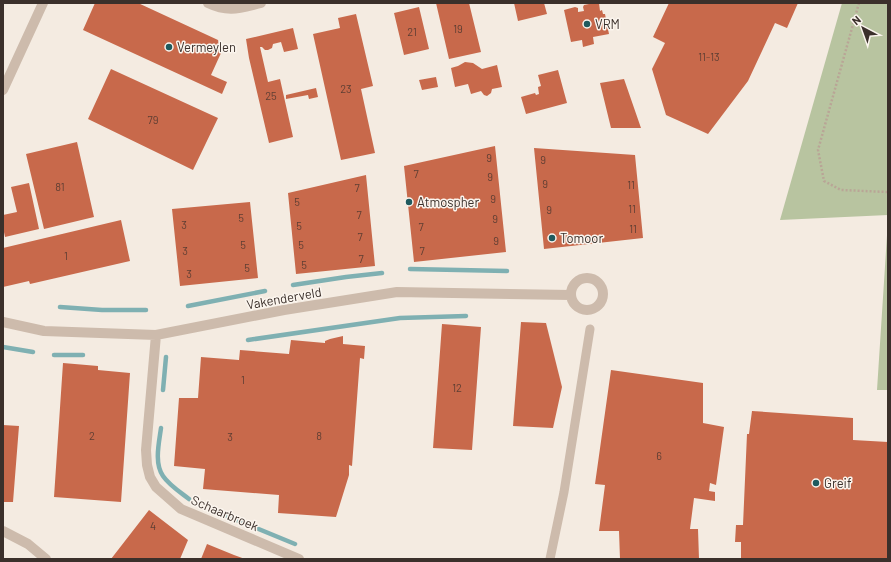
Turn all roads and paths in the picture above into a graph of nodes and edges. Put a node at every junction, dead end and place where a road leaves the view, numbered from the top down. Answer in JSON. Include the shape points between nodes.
{"nodes":[{"id":1,"x":43,"y":3,"type":"edge"},
{"id":2,"x":208,"y":3,"type":"edge"},
{"id":3,"x":261,"y":3,"type":"edge"},
{"id":4,"x":859,"y":3,"type":"edge"},
{"id":5,"x":3,"y":90,"type":"edge"},
{"id":6,"x":888,"y":192,"type":"edge"},
{"id":7,"x":571,"y":295,"type":"dead end"},
{"id":8,"x":3,"y":322,"type":"edge"},
{"id":9,"x":590,"y":329,"type":"dead end"},
{"id":10,"x":156,"y":335,"type":"junction"},
{"id":11,"x":3,"y":531,"type":"edge"},
{"id":12,"x":45,"y":559,"type":"edge"},
{"id":13,"x":299,"y":559,"type":"edge"},
{"id":14,"x":550,"y":559,"type":"edge"}],
"edges":[{"from":1,"to":5,"type":"street"},
{"from":2,"to":3,"type":"street","via":[[233,10]]},
{"from":4,"to":6,"type":"path","via":[[818,150],[824,181],[828,184],[841,190]]},
{"from":7,"to":10,"type":"street","name":"Vakenderveld","via":[[397,292],[284,310]]},
{"from":8,"to":10,"type":"street","name":"Vakenderveld","via":[[44,332]]},
{"from":9,"to":14,"type":"lane","via":[[564,492]]},
{"from":10,"to":13,"type":"street","name":"Schaarbroek","via":[[146,450],[150,477],[156,487],[181,509]]},
{"from":11,"to":12,"type":"street","via":[[28,544]]}]}
